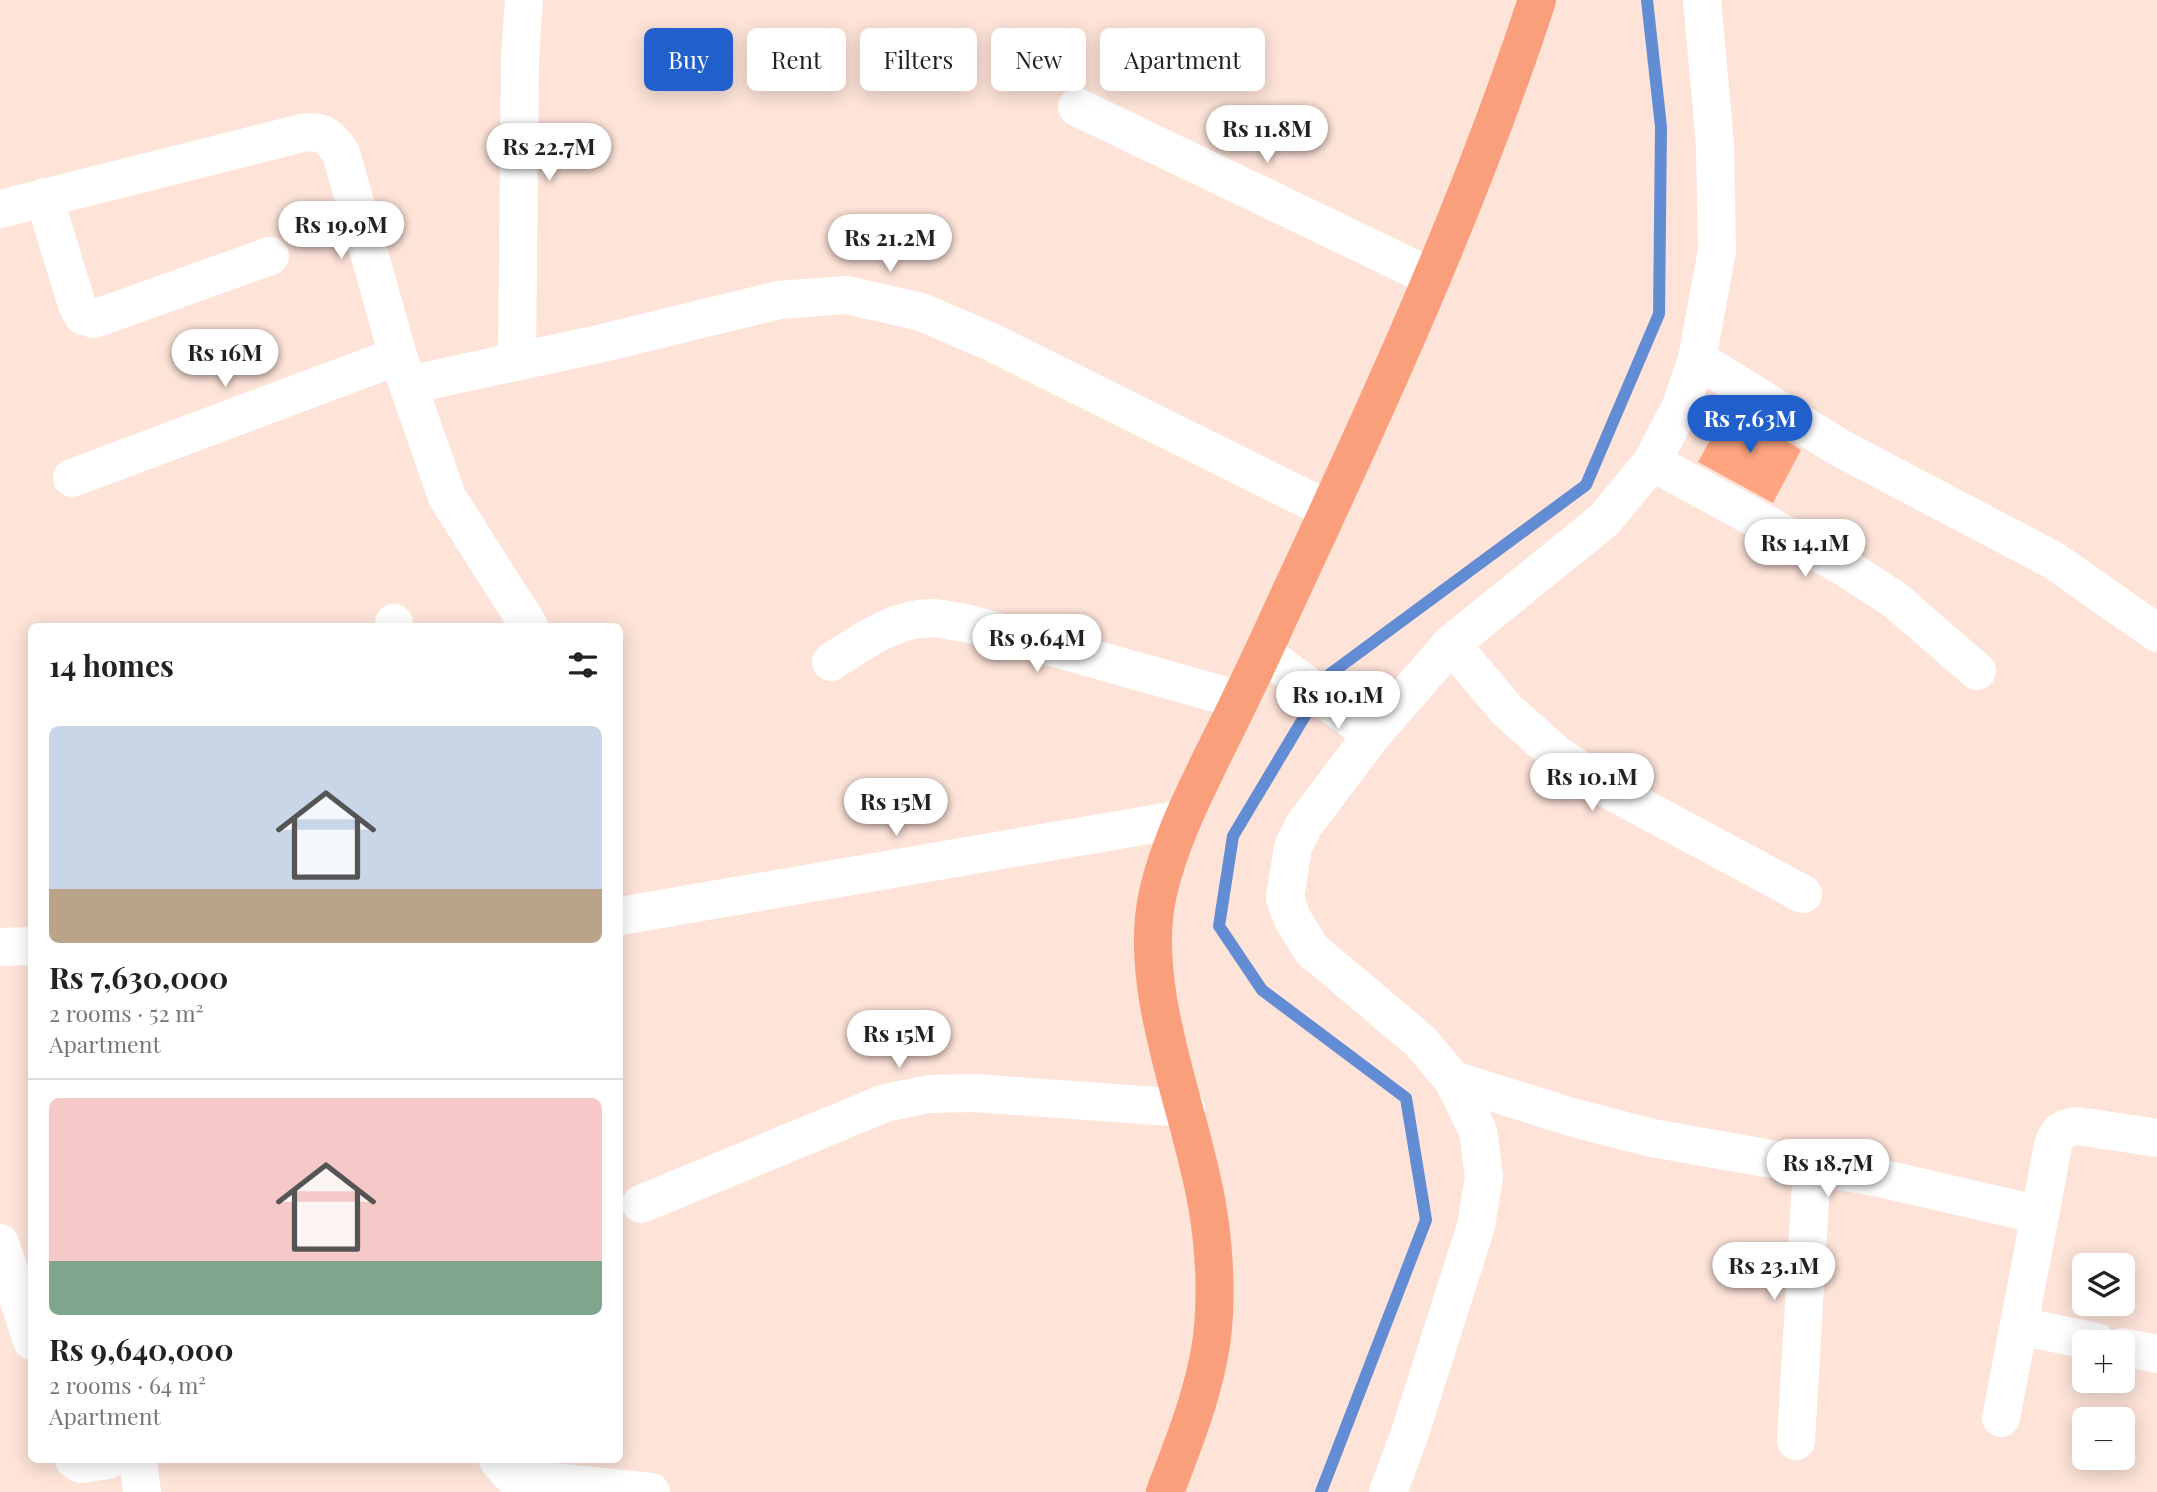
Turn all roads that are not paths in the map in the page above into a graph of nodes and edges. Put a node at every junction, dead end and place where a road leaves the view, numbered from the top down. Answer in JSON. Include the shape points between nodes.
{"nodes":[{"id":1,"x":524,"y":0,"type":"edge"},
{"id":2,"x":1537,"y":0,"type":"edge"},
{"id":3,"x":1702,"y":0,"type":"edge"},
{"id":4,"x":1077,"y":107,"type":"dead end"},
{"id":5,"x":44,"y":197,"type":"junction"},
{"id":6,"x":0,"y":209,"type":"edge"},
{"id":7,"x":270,"y":256,"type":"dead end"},
{"id":8,"x":1430,"y":277,"type":"junction"},
{"id":9,"x":1697,"y":359,"type":"junction"},
{"id":10,"x":517,"y":362,"type":"junction"},
{"id":11,"x":403,"y":371,"type":"junction"},
{"id":12,"x":1652,"y":462,"type":"junction"},
{"id":13,"x":72,"y":478,"type":"dead end"},
{"id":14,"x":1329,"y":510,"type":"junction"},
{"id":15,"x":527,"y":623,"type":"edge"},
{"id":16,"x":2157,"y":633,"type":"edge"},
{"id":17,"x":1451,"y":644,"type":"junction"},
{"id":18,"x":1263,"y":653,"type":"junction"},
{"id":19,"x":831,"y":662,"type":"dead end"},
{"id":20,"x":1977,"y":671,"type":"dead end"},
{"id":21,"x":1240,"y":700,"type":"junction"},
{"id":22,"x":1366,"y":730,"type":"junction"},
{"id":23,"x":1182,"y":819,"type":"junction"},
{"id":24,"x":1802,"y":894,"type":"dead end"},
{"id":25,"x":623,"y":915,"type":"edge"},
{"id":26,"x":28,"y":946,"type":"edge"},
{"id":27,"x":0,"y":947,"type":"edge"},
{"id":28,"x":1453,"y":1080,"type":"junction"},
{"id":29,"x":1186,"y":1108,"type":"junction"},
{"id":30,"x":2157,"y":1138,"type":"edge"},
{"id":31,"x":1811,"y":1167,"type":"junction"},
{"id":32,"x":640,"y":1204,"type":"dead end"},
{"id":33,"x":2040,"y":1215,"type":"junction"},
{"id":34,"x":0,"y":1243,"type":"edge"},
{"id":35,"x":2019,"y":1326,"type":"junction"},
{"id":36,"x":28,"y":1329,"type":"edge"},
{"id":37,"x":2072,"y":1337,"type":"edge"},
{"id":38,"x":2135,"y":1350,"type":"edge"},
{"id":39,"x":2157,"y":1354,"type":"edge"},
{"id":40,"x":2001,"y":1418,"type":"dead end"},
{"id":41,"x":1797,"y":1441,"type":"dead end"},
{"id":42,"x":138,"y":1463,"type":"edge"},
{"id":43,"x":501,"y":1463,"type":"edge"},
{"id":44,"x":1397,"y":1489,"type":"edge"},
{"id":45,"x":142,"y":1492,"type":"edge"},
{"id":46,"x":651,"y":1492,"type":"edge"},
{"id":47,"x":1165,"y":1492,"type":"edge"}],
"edges":[{"from":1,"to":10,"type":"street"},
{"from":2,"to":8,"type":"highway","via":[[1510,83]]},
{"from":3,"to":9,"type":"street","via":[[1715,144],[1717,251]]},
{"from":4,"to":8,"type":"street"},
{"from":5,"to":6,"type":"street"},
{"from":5,"to":7,"type":"street","via":[[77,305],[83,316],[94,319]]},
{"from":5,"to":11,"type":"street","via":[[318,131],[332,139],[341,153]]},
{"from":8,"to":14,"type":"highway"},
{"from":9,"to":12,"type":"street","via":[[1681,406]]},
{"from":9,"to":16,"type":"street","via":[[1840,448],[2053,560]]},
{"from":10,"to":11,"type":"street"},
{"from":10,"to":14,"type":"street","via":[[779,300],[847,295],[921,312],[989,341]]},
{"from":11,"to":13,"type":"street"},
{"from":11,"to":15,"type":"street","via":[[447,497]]},
{"from":12,"to":17,"type":"street","via":[[1604,520]]},
{"from":12,"to":20,"type":"street","via":[[1854,573],[1895,600]]},
{"from":14,"to":18,"type":"highway"},
{"from":17,"to":22,"type":"street"},
{"from":17,"to":24,"type":"street","via":[[1506,709],[1556,754],[1613,792]]},
{"from":18,"to":21,"type":"highway"},
{"from":18,"to":22,"type":"street"},
{"from":19,"to":21,"type":"street","via":[[877,632],[932,618],[971,624]]},
{"from":21,"to":23,"type":"highway"},
{"from":22,"to":28,"type":"street","via":[[1293,847],[1285,898],[1312,950],[1420,1041]]},
{"from":23,"to":25,"type":"street"},
{"from":23,"to":29,"type":"highway","via":[[1158,893],[1151,949]]},
{"from":26,"to":27,"type":"street"},
{"from":28,"to":31,"type":"street","via":[[1652,1138]]},
{"from":28,"to":44,"type":"street","via":[[1478,1131],[1484,1177],[1470,1247]]},
{"from":29,"to":32,"type":"street","via":[[929,1094],[885,1103]]},
{"from":29,"to":47,"type":"highway","via":[[1208,1207],[1214,1292],[1210,1354]]},
{"from":30,"to":33,"type":"street","via":[[2066,1127],[2053,1145]]},
{"from":31,"to":33,"type":"street"},
{"from":31,"to":41,"type":"street"},
{"from":33,"to":35,"type":"street"},
{"from":34,"to":36,"type":"street"},
{"from":35,"to":37,"type":"street"},
{"from":35,"to":40,"type":"street"},
{"from":38,"to":39,"type":"street"},
{"from":42,"to":45,"type":"street"},
{"from":43,"to":46,"type":"street","via":[[511,1475],[524,1479]]}]}
